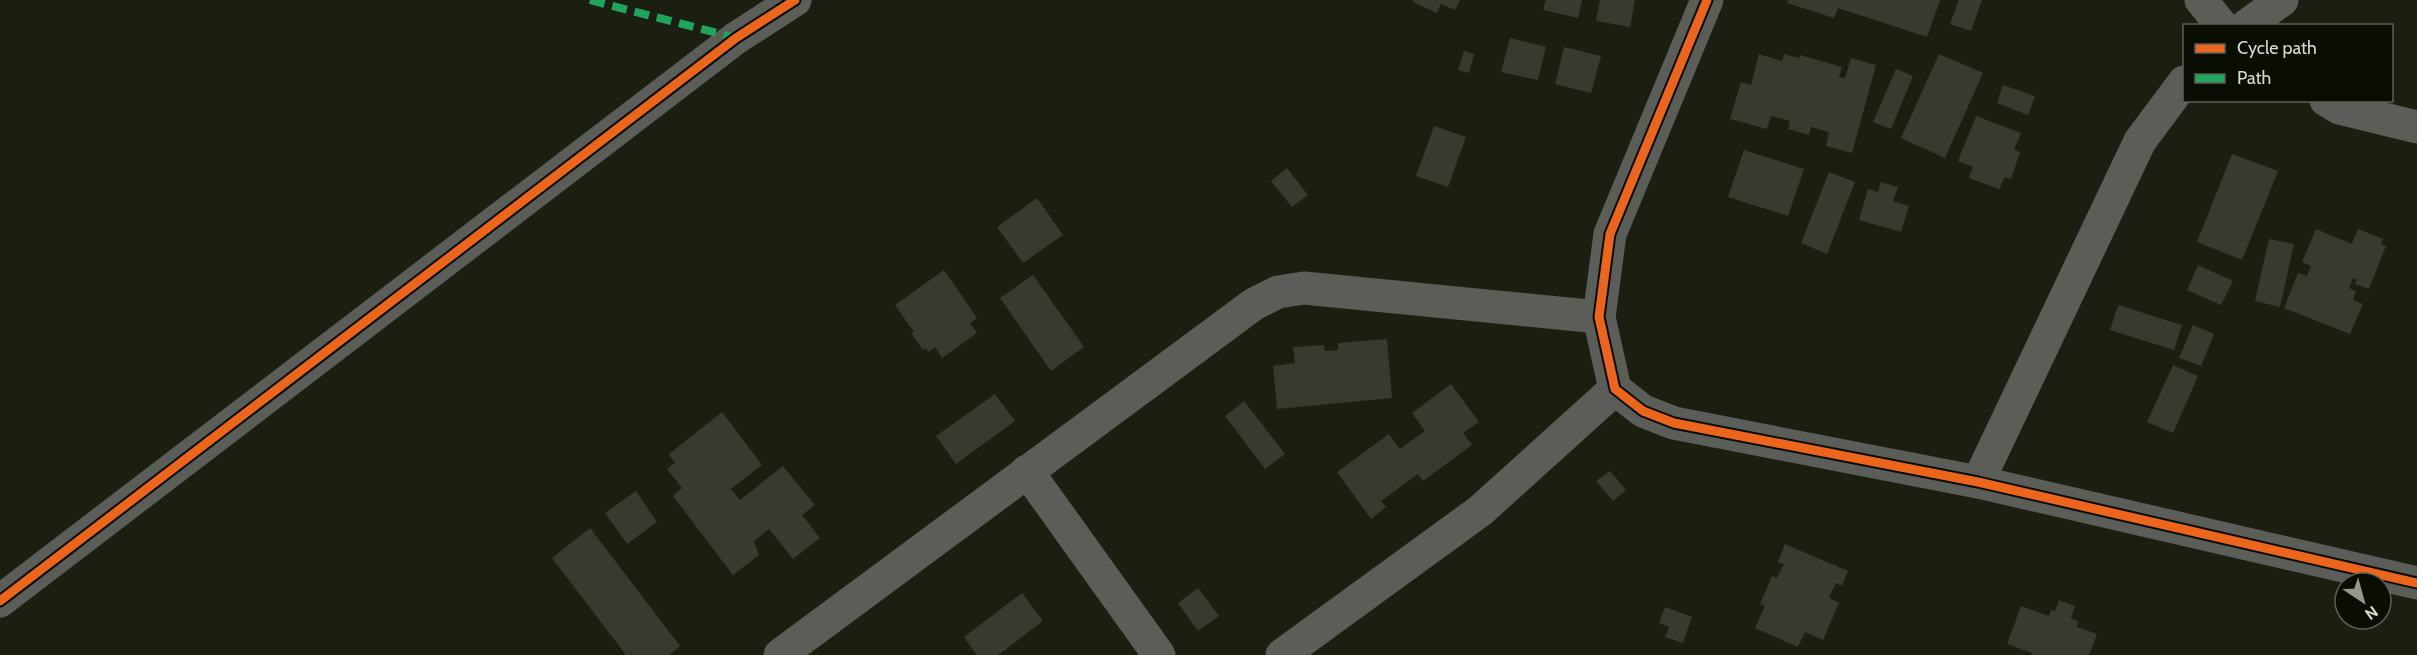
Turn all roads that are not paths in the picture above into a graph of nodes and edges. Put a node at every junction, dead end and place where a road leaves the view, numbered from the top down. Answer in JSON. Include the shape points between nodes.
{"nodes":[{"id":1,"x":795,"y":0,"type":"edge"},
{"id":2,"x":1707,"y":0,"type":"edge"},
{"id":3,"x":2201,"y":0,"type":"edge"},
{"id":4,"x":2282,"y":0,"type":"edge"},
{"id":5,"x":2220,"y":24,"type":"edge"},
{"id":6,"x":2249,"y":24,"type":"edge"},
{"id":7,"x":2183,"y":83,"type":"edge"},
{"id":8,"x":2329,"y":102,"type":"edge"},
{"id":9,"x":2417,"y":127,"type":"edge"},
{"id":10,"x":1599,"y":317,"type":"junction"},
{"id":11,"x":1614,"y":389,"type":"junction"},
{"id":12,"x":1028,"y":471,"type":"junction"},
{"id":13,"x":1978,"y":482,"type":"junction"},
{"id":14,"x":2417,"y":583,"type":"edge"},
{"id":15,"x":0,"y":601,"type":"edge"},
{"id":16,"x":780,"y":655,"type":"edge"},
{"id":17,"x":1159,"y":655,"type":"edge"},
{"id":18,"x":1282,"y":655,"type":"edge"}],
"edges":[{"from":1,"to":15,"type":"street","via":[[736,38]]},
{"from":2,"to":10,"type":"street","via":[[1610,234]]},
{"from":3,"to":5,"type":"street"},
{"from":4,"to":6,"type":"street"},
{"from":7,"to":13,"type":"street","via":[[2140,141]]},
{"from":8,"to":9,"type":"street","via":[[2339,108]]},
{"from":10,"to":11,"type":"street"},
{"from":10,"to":12,"type":"street","via":[[1304,288],[1278,292],[1254,304]]},
{"from":11,"to":13,"type":"street","via":[[1643,411],[1674,423]]},
{"from":11,"to":18,"type":"street","via":[[1480,511]]},
{"from":12,"to":16,"type":"street"},
{"from":12,"to":17,"type":"street"},
{"from":13,"to":14,"type":"street"}]}
